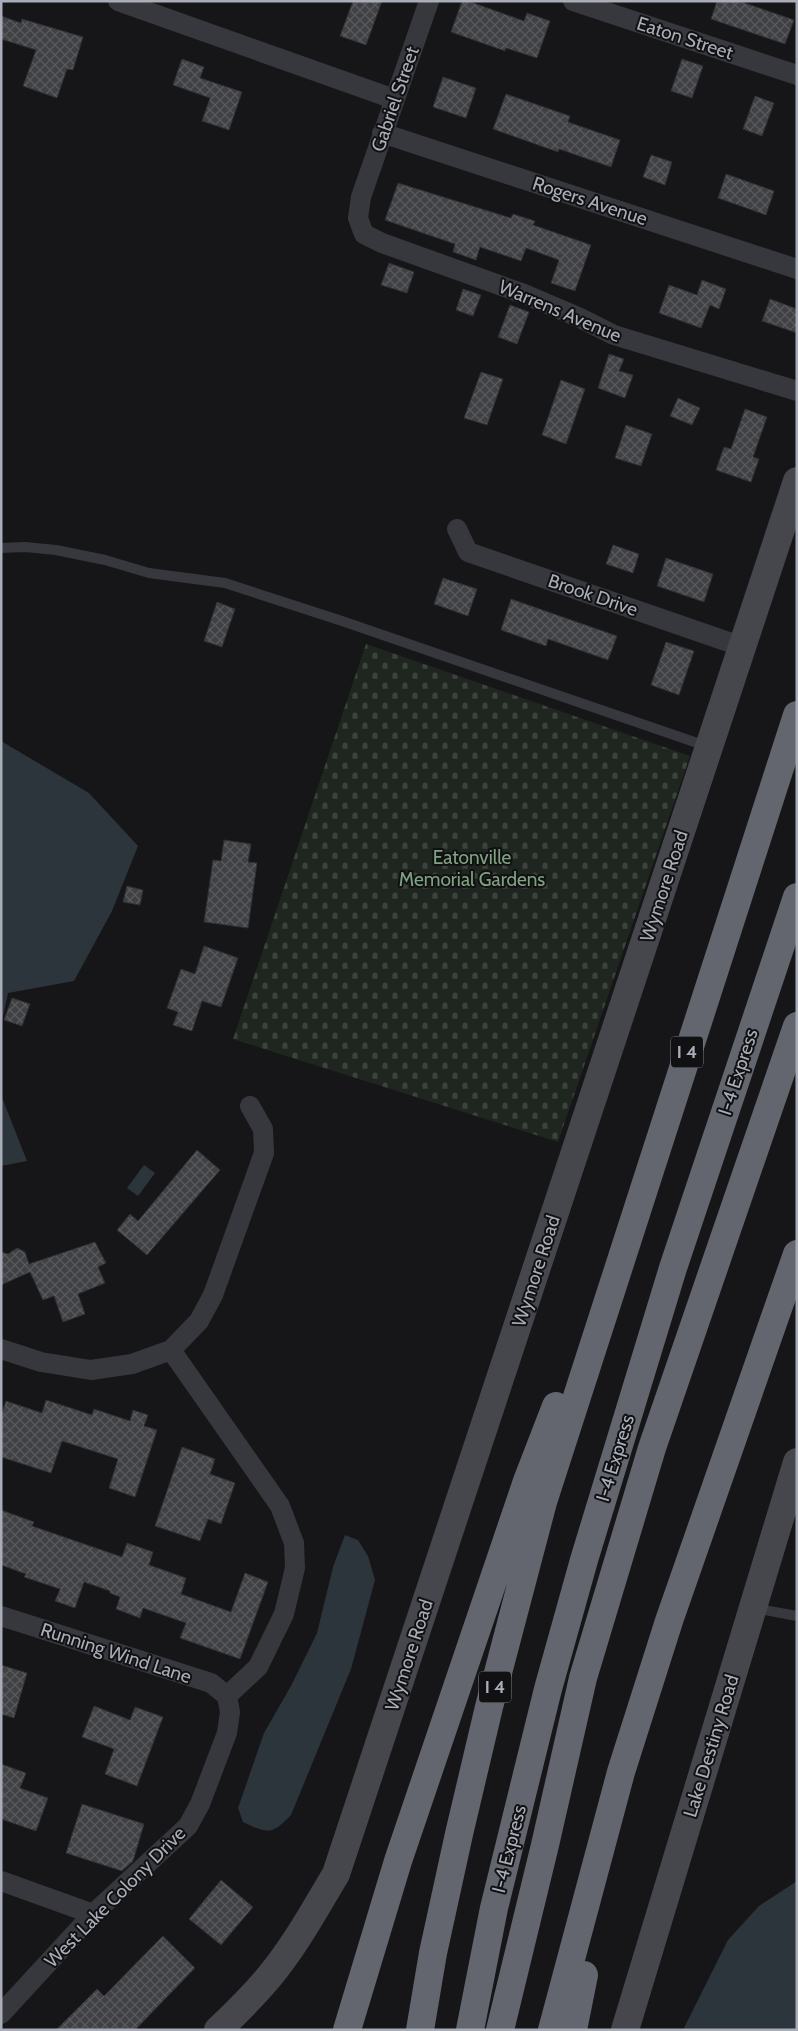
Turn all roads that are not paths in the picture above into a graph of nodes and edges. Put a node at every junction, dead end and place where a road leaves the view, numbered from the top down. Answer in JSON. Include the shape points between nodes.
{"nodes":[{"id":1,"x":118,"y":1,"type":"edge"},
{"id":2,"x":429,"y":1,"type":"edge"},
{"id":3,"x":573,"y":1,"type":"edge"},
{"id":4,"x":797,"y":75,"type":"edge"},
{"id":5,"x":394,"y":99,"type":"junction"},
{"id":6,"x":382,"y":133,"type":"junction"},
{"id":7,"x":361,"y":197,"type":"joint"},
{"id":8,"x":797,"y":270,"type":"edge"},
{"id":9,"x":797,"y":391,"type":"edge"},
{"id":10,"x":797,"y":480,"type":"edge"},
{"id":11,"x":457,"y":529,"type":"dead end"},
{"id":12,"x":1,"y":548,"type":"edge"},
{"id":13,"x":743,"y":647,"type":"junction"},
{"id":14,"x":797,"y":715,"type":"edge"},
{"id":15,"x":710,"y":747,"type":"junction"},
{"id":16,"x":797,"y":897,"type":"edge"},
{"id":17,"x":797,"y":1026,"type":"edge"},
{"id":18,"x":250,"y":1106,"type":"dead end"},
{"id":19,"x":797,"y":1254,"type":"edge"},
{"id":20,"x":1,"y":1349,"type":"edge"},
{"id":21,"x":171,"y":1350,"type":"junction"},
{"id":22,"x":591,"y":1350,"type":"junction"},
{"id":23,"x":797,"y":1462,"type":"edge"},
{"id":24,"x":753,"y":1608,"type":"junction"},
{"id":25,"x":1,"y":1616,"type":"edge"},
{"id":26,"x":797,"y":1616,"type":"edge"},
{"id":27,"x":227,"y":1696,"type":"junction"},
{"id":28,"x":621,"y":1772,"type":"junction"},
{"id":29,"x":398,"y":1861,"type":"junction"},
{"id":30,"x":1,"y":1881,"type":"edge"},
{"id":31,"x":93,"y":1914,"type":"junction"},
{"id":32,"x":1,"y":2014,"type":"edge"},
{"id":33,"x":218,"y":2030,"type":"edge"},
{"id":34,"x":347,"y":2030,"type":"edge"},
{"id":35,"x":367,"y":2030,"type":"edge"},
{"id":36,"x":420,"y":2030,"type":"edge"},
{"id":37,"x":470,"y":2030,"type":"edge"},
{"id":38,"x":500,"y":2030,"type":"edge"},
{"id":39,"x":552,"y":2030,"type":"edge"},
{"id":40,"x":573,"y":2030,"type":"edge"},
{"id":41,"x":625,"y":2030,"type":"edge"}],
"edges":[{"from":1,"to":5,"type":"street"},
{"from":2,"to":5,"type":"street","name":"Gabriel Street"},
{"from":3,"to":4,"type":"street","name":"Eaton Street"},
{"from":5,"to":6,"type":"street","name":"Gabriel Street"},
{"from":6,"to":7,"type":"street","name":"Gabriel Street"},
{"from":6,"to":8,"type":"street","name":"Rogers Avenue"},
{"from":7,"to":9,"type":"street","name":"Warrens Avenue","via":[[358,218],[364,234],[382,243],[524,294],[614,335]]},
{"from":10,"to":13,"type":"main road","name":"Wymore Road"},
{"from":11,"to":13,"type":"street","name":"Brook Drive","via":[[468,552]]},
{"from":12,"to":15,"type":"lane","via":[[56,550],[149,573],[225,583]]},
{"from":13,"to":15,"type":"main road","name":"Wymore Road"},
{"from":14,"to":22,"type":"highway","number":"I 4"},
{"from":15,"to":33,"type":"main road","name":"Wymore Road","via":[[336,1874],[270,1976]]},
{"from":16,"to":37,"type":"highway","name":"I-4 Express","via":[[670,1277],[587,1552],[548,1689],[494,1908]]},
{"from":17,"to":38,"type":"highway","name":"I-4 Express","via":[[652,1448],[591,1651]]},
{"from":18,"to":21,"type":"street","via":[[263,1129],[264,1153],[213,1295],[199,1321]]},
{"from":19,"to":28,"type":"highway","via":[[668,1621]]},
{"from":20,"to":21,"type":"street","via":[[41,1362],[90,1370],[132,1364]]},
{"from":21,"to":27,"type":"street","via":[[280,1506],[294,1543],[295,1568],[284,1614],[258,1668]]},
{"from":22,"to":29,"type":"highway","via":[[554,1409]]},
{"from":22,"to":36,"type":"highway","number":"I 4","via":[[543,1502],[490,1706],[433,1953]]},
{"from":23,"to":24,"type":"main road","name":"Lake Destiny Road"},
{"from":24,"to":26,"type":"lane"},
{"from":24,"to":41,"type":"main road","name":"Lake Destiny Road"},
{"from":25,"to":27,"type":"street","name":"Running Wind Lane","via":[[211,1683]]},
{"from":27,"to":31,"type":"street","name":"West Lake Colony Drive","via":[[230,1712],[227,1733],[200,1804],[188,1826]]},
{"from":28,"to":39,"type":"highway"},
{"from":28,"to":40,"type":"highway"},
{"from":29,"to":34,"type":"highway"},
{"from":29,"to":35,"type":"highway"},
{"from":30,"to":31,"type":"street"},
{"from":31,"to":32,"type":"street","name":"West Lake Colony Drive"}]}
